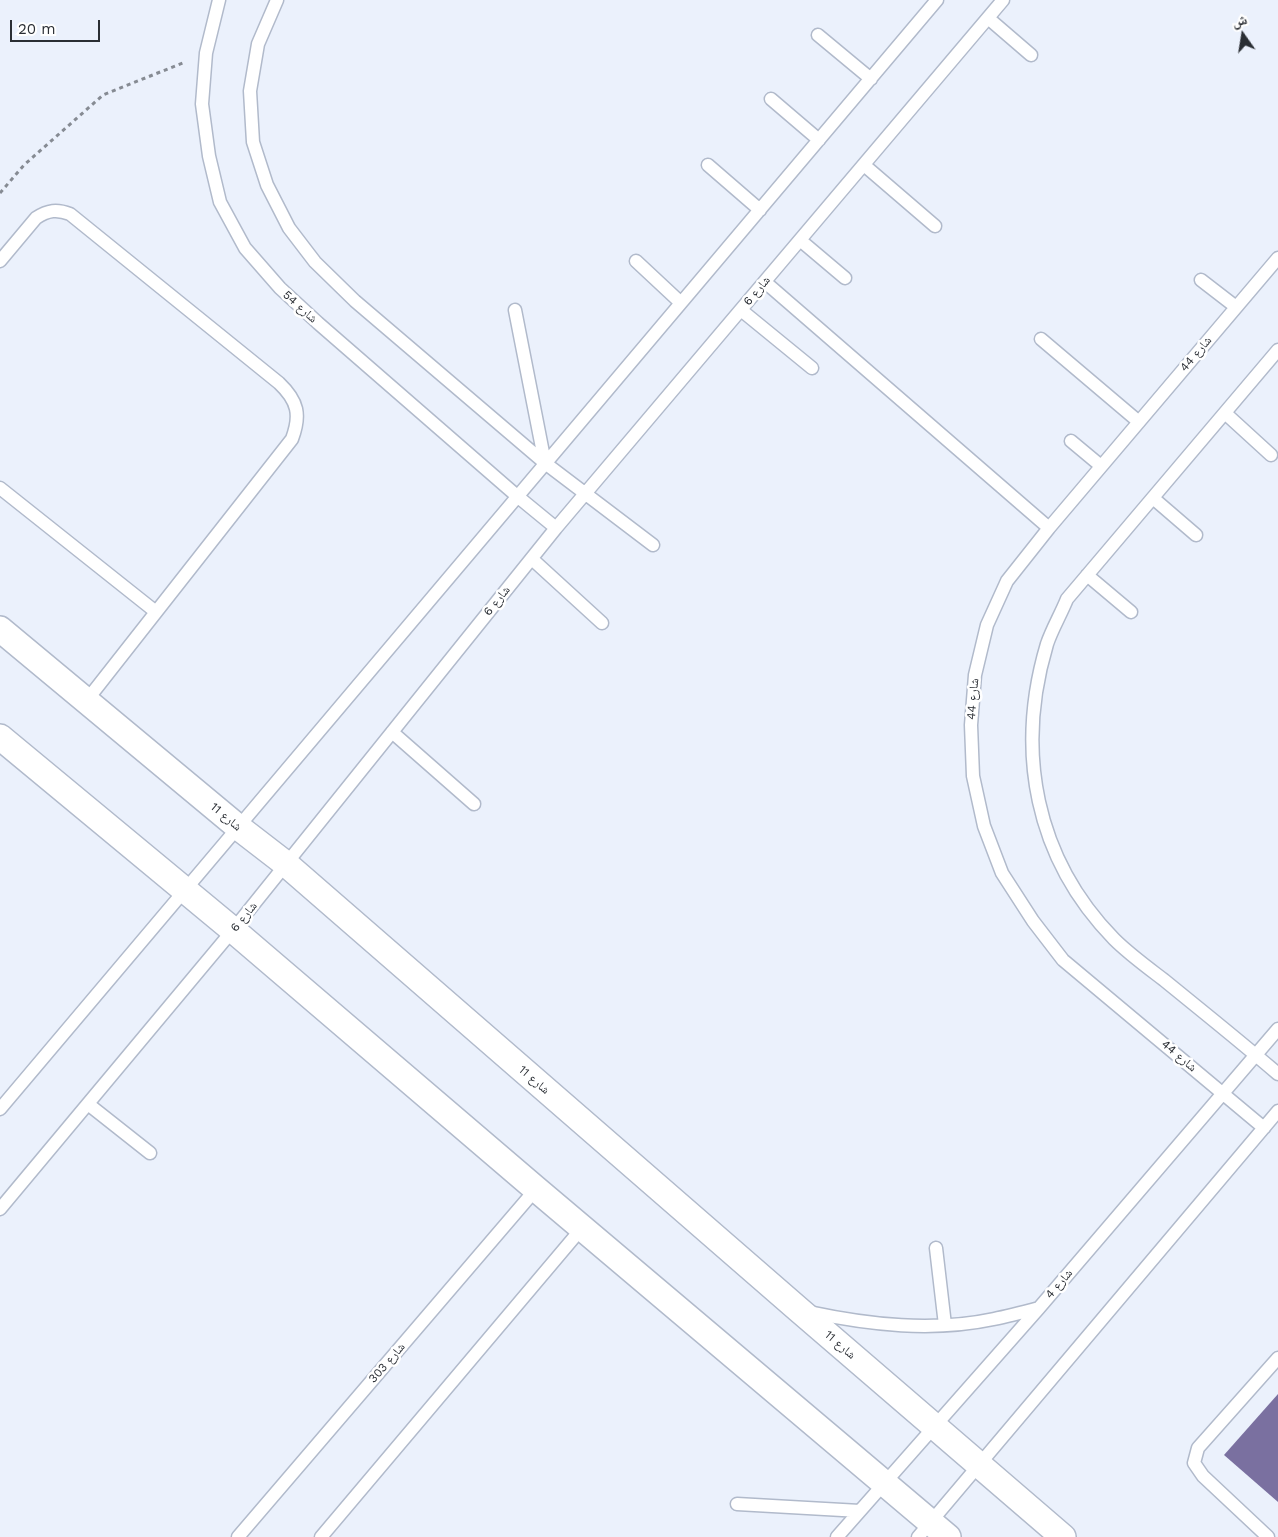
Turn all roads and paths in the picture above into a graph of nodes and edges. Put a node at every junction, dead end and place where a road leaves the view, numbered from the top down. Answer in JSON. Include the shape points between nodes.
{"nodes":[{"id":1,"x":220,"y":0,"type":"edge"},
{"id":2,"x":277,"y":0,"type":"edge"},
{"id":3,"x":938,"y":0,"type":"edge"},
{"id":4,"x":1003,"y":0,"type":"edge"},
{"id":5,"x":988,"y":18,"type":"junction"},
{"id":6,"x":818,"y":34,"type":"dead end"},
{"id":7,"x":206,"y":53,"type":"junction"},
{"id":8,"x":1031,"y":55,"type":"dead end"},
{"id":9,"x":871,"y":79,"type":"junction"},
{"id":10,"x":771,"y":99,"type":"dead end"},
{"id":11,"x":819,"y":140,"type":"junction"},
{"id":12,"x":708,"y":165,"type":"dead end"},
{"id":13,"x":864,"y":165,"type":"junction"},
{"id":14,"x":0,"y":193,"type":"edge"},
{"id":15,"x":760,"y":210,"type":"junction"},
{"id":16,"x":935,"y":226,"type":"dead end"},
{"id":17,"x":800,"y":240,"type":"junction"},
{"id":18,"x":1278,"y":258,"type":"edge"},
{"id":19,"x":0,"y":261,"type":"edge"},
{"id":20,"x":636,"y":261,"type":"dead end"},
{"id":21,"x":845,"y":278,"type":"dead end"},
{"id":22,"x":1201,"y":280,"type":"dead end"},
{"id":23,"x":765,"y":282,"type":"junction"},
{"id":24,"x":681,"y":303,"type":"junction"},
{"id":25,"x":1236,"y":307,"type":"junction"},
{"id":26,"x":515,"y":310,"type":"dead end"},
{"id":27,"x":741,"y":310,"type":"junction"},
{"id":28,"x":1041,"y":339,"type":"dead end"},
{"id":29,"x":1278,"y":350,"type":"edge"},
{"id":30,"x":812,"y":368,"type":"dead end"},
{"id":31,"x":1225,"y":413,"type":"junction"},
{"id":32,"x":1139,"y":422,"type":"junction"},
{"id":33,"x":1071,"y":441,"type":"dead end"},
{"id":34,"x":1271,"y":455,"type":"dead end"},
{"id":35,"x":545,"y":463,"type":"junction"},
{"id":36,"x":1101,"y":466,"type":"junction"},
{"id":37,"x":0,"y":488,"type":"edge"},
{"id":38,"x":585,"y":495,"type":"junction"},
{"id":39,"x":518,"y":496,"type":"junction"},
{"id":40,"x":1152,"y":498,"type":"junction"},
{"id":41,"x":556,"y":528,"type":"junction"},
{"id":42,"x":1049,"y":528,"type":"junction"},
{"id":43,"x":1196,"y":535,"type":"dead end"},
{"id":44,"x":653,"y":545,"type":"dead end"},
{"id":45,"x":532,"y":559,"type":"junction"},
{"id":46,"x":1087,"y":575,"type":"junction"},
{"id":47,"x":156,"y":612,"type":"junction"},
{"id":48,"x":1131,"y":612,"type":"dead end"},
{"id":49,"x":602,"y":623,"type":"dead end"},
{"id":50,"x":0,"y":629,"type":"edge"},
{"id":51,"x":87,"y":700,"type":"junction"},
{"id":52,"x":392,"y":732,"type":"junction"},
{"id":53,"x":0,"y":736,"type":"edge"},
{"id":54,"x":474,"y":804,"type":"dead end"},
{"id":55,"x":238,"y":827,"type":"junction"},
{"id":56,"x":286,"y":864,"type":"junction"},
{"id":57,"x":185,"y":890,"type":"junction"},
{"id":58,"x":233,"y":930,"type":"junction"},
{"id":59,"x":1278,"y":1029,"type":"edge"},
{"id":60,"x":1256,"y":1055,"type":"junction"},
{"id":61,"x":1278,"y":1074,"type":"edge"},
{"id":62,"x":1223,"y":1093,"type":"junction"},
{"id":63,"x":88,"y":1104,"type":"junction"},
{"id":64,"x":0,"y":1108,"type":"edge"},
{"id":65,"x":1278,"y":1111,"type":"edge"},
{"id":66,"x":1264,"y":1128,"type":"junction"},
{"id":67,"x":150,"y":1154,"type":"dead end"},
{"id":68,"x":536,"y":1189,"type":"junction"},
{"id":69,"x":0,"y":1210,"type":"edge"},
{"id":70,"x":582,"y":1228,"type":"junction"},
{"id":71,"x":936,"y":1248,"type":"dead end"},
{"id":72,"x":1039,"y":1308,"type":"junction"},
{"id":73,"x":798,"y":1309,"type":"junction"},
{"id":74,"x":945,"y":1325,"type":"junction"},
{"id":75,"x":1278,"y":1358,"type":"edge"},
{"id":76,"x":934,"y":1427,"type":"junction"},
{"id":77,"x":978,"y":1466,"type":"junction"},
{"id":78,"x":885,"y":1483,"type":"junction"},
{"id":79,"x":737,"y":1504,"type":"dead end"},
{"id":80,"x":860,"y":1511,"type":"junction"},
{"id":81,"x":932,"y":1532,"type":"edge"},
{"id":82,"x":238,"y":1537,"type":"edge"},
{"id":83,"x":321,"y":1537,"type":"edge"},
{"id":84,"x":838,"y":1537,"type":"edge"},
{"id":85,"x":1063,"y":1537,"type":"edge"},
{"id":86,"x":1268,"y":1537,"type":"edge"}],
"edges":[{"from":1,"to":7,"type":"lane","name":"شارع 54"},
{"from":2,"to":35,"type":"lane","via":[[258,44],[250,91],[254,142],[266,185],[289,228],[316,262],[355,301]]},
{"from":3,"to":9,"type":"lane"},
{"from":4,"to":5,"type":"lane","name":"شارع 6"},
{"from":5,"to":8,"type":"lane"},
{"from":5,"to":13,"type":"lane","name":"شارع 6"},
{"from":6,"to":9,"type":"lane"},
{"from":7,"to":14,"type":"path","via":[[103,95],[24,165]]},
{"from":7,"to":39,"type":"lane","name":"شارع 54","via":[[202,104],[209,156],[220,202],[245,248],[286,294]]},
{"from":9,"to":11,"type":"lane"},
{"from":10,"to":11,"type":"lane"},
{"from":11,"to":15,"type":"lane"},
{"from":12,"to":15,"type":"lane"},
{"from":13,"to":16,"type":"lane"},
{"from":13,"to":17,"type":"lane","name":"شارع 6"},
{"from":15,"to":24,"type":"lane"},
{"from":17,"to":21,"type":"lane"},
{"from":17,"to":23,"type":"lane","name":"شارع 6"},
{"from":18,"to":25,"type":"lane","name":"شارع 44"},
{"from":19,"to":47,"type":"lane","via":[[36,218],[52,210],[70,214],[279,383],[294,402],[297,415],[292,439]]},
{"from":20,"to":24,"type":"lane"},
{"from":22,"to":25,"type":"lane"},
{"from":23,"to":27,"type":"lane","name":"شارع 6"},
{"from":23,"to":42,"type":"lane"},
{"from":24,"to":35,"type":"lane"},
{"from":25,"to":32,"type":"lane","name":"شارع 44"},
{"from":26,"to":35,"type":"lane"},
{"from":27,"to":30,"type":"lane"},
{"from":27,"to":38,"type":"lane","name":"شارع 6"},
{"from":28,"to":32,"type":"lane"},
{"from":29,"to":31,"type":"lane"},
{"from":31,"to":34,"type":"lane"},
{"from":31,"to":40,"type":"lane"},
{"from":32,"to":36,"type":"lane","name":"شارع 44"},
{"from":33,"to":36,"type":"lane"},
{"from":35,"to":38,"type":"lane"},
{"from":35,"to":39,"type":"lane"},
{"from":36,"to":42,"type":"lane","name":"شارع 44"},
{"from":37,"to":47,"type":"lane"},
{"from":38,"to":41,"type":"lane","name":"شارع 6"},
{"from":38,"to":44,"type":"lane"},
{"from":39,"to":41,"type":"lane","name":"شارع 54"},
{"from":39,"to":55,"type":"lane"},
{"from":40,"to":43,"type":"lane"},
{"from":40,"to":46,"type":"lane"},
{"from":41,"to":45,"type":"lane","name":"شارع 6"},
{"from":42,"to":62,"type":"lane","name":"شارع 44","via":[[1007,581],[987,625],[975,675],[970,725],[973,776],[984,826],[1002,873],[1063,960]]},
{"from":45,"to":49,"type":"lane"},
{"from":45,"to":52,"type":"lane","name":"شارع 6"},
{"from":46,"to":48,"type":"lane"},
{"from":46,"to":60,"type":"lane","via":[[1067,599],[1048,642],[1036,688],[1031,735],[1035,783],[1045,828],[1063,872],[1085,906],[1115,940]]},
{"from":47,"to":51,"type":"lane"},
{"from":50,"to":51,"type":"street","name":"شارع 11"},
{"from":51,"to":55,"type":"street","name":"شارع 11"},
{"from":52,"to":54,"type":"lane"},
{"from":52,"to":56,"type":"lane","name":"شارع 6"},
{"from":53,"to":57,"type":"street"},
{"from":55,"to":56,"type":"street","name":"شارع 11"},
{"from":55,"to":57,"type":"lane"},
{"from":56,"to":58,"type":"lane","name":"شارع 6"},
{"from":56,"to":73,"type":"street","name":"شارع 11"},
{"from":57,"to":58,"type":"street"},
{"from":57,"to":64,"type":"lane"},
{"from":58,"to":63,"type":"lane","name":"شارع 6"},
{"from":58,"to":68,"type":"street"},
{"from":59,"to":60,"type":"lane","name":"شارع 4"},
{"from":60,"to":61,"type":"lane"},
{"from":60,"to":62,"type":"lane","name":"شارع 4"},
{"from":62,"to":66,"type":"lane","name":"شارع 44"},
{"from":62,"to":72,"type":"lane","name":"شارع 4"},
{"from":63,"to":67,"type":"lane"},
{"from":63,"to":69,"type":"lane","name":"شارع 6"},
{"from":65,"to":66,"type":"lane"},
{"from":66,"to":77,"type":"lane"},
{"from":68,"to":70,"type":"street"},
{"from":68,"to":82,"type":"lane","name":"شارع 303"},
{"from":70,"to":78,"type":"street"},
{"from":70,"to":83,"type":"lane"},
{"from":71,"to":74,"type":"lane"},
{"from":72,"to":74,"type":"lane","via":[[993,1319]]},
{"from":72,"to":76,"type":"lane","name":"شارع 4"},
{"from":73,"to":74,"type":"lane","via":[[846,1320],[896,1326]]},
{"from":73,"to":76,"type":"street","name":"شارع 11"},
{"from":75,"to":86,"type":"lane","via":[[1198,1448],[1194,1462],[1203,1476]]},
{"from":76,"to":77,"type":"street","name":"شارع 11"},
{"from":76,"to":78,"type":"lane","name":"شارع 4"},
{"from":77,"to":81,"type":"lane"},
{"from":77,"to":85,"type":"street","name":"شارع 11"},
{"from":78,"to":80,"type":"lane","name":"شارع 4"},
{"from":78,"to":81,"type":"street"},
{"from":79,"to":80,"type":"lane"},
{"from":80,"to":84,"type":"lane","name":"شارع 4"}]}
